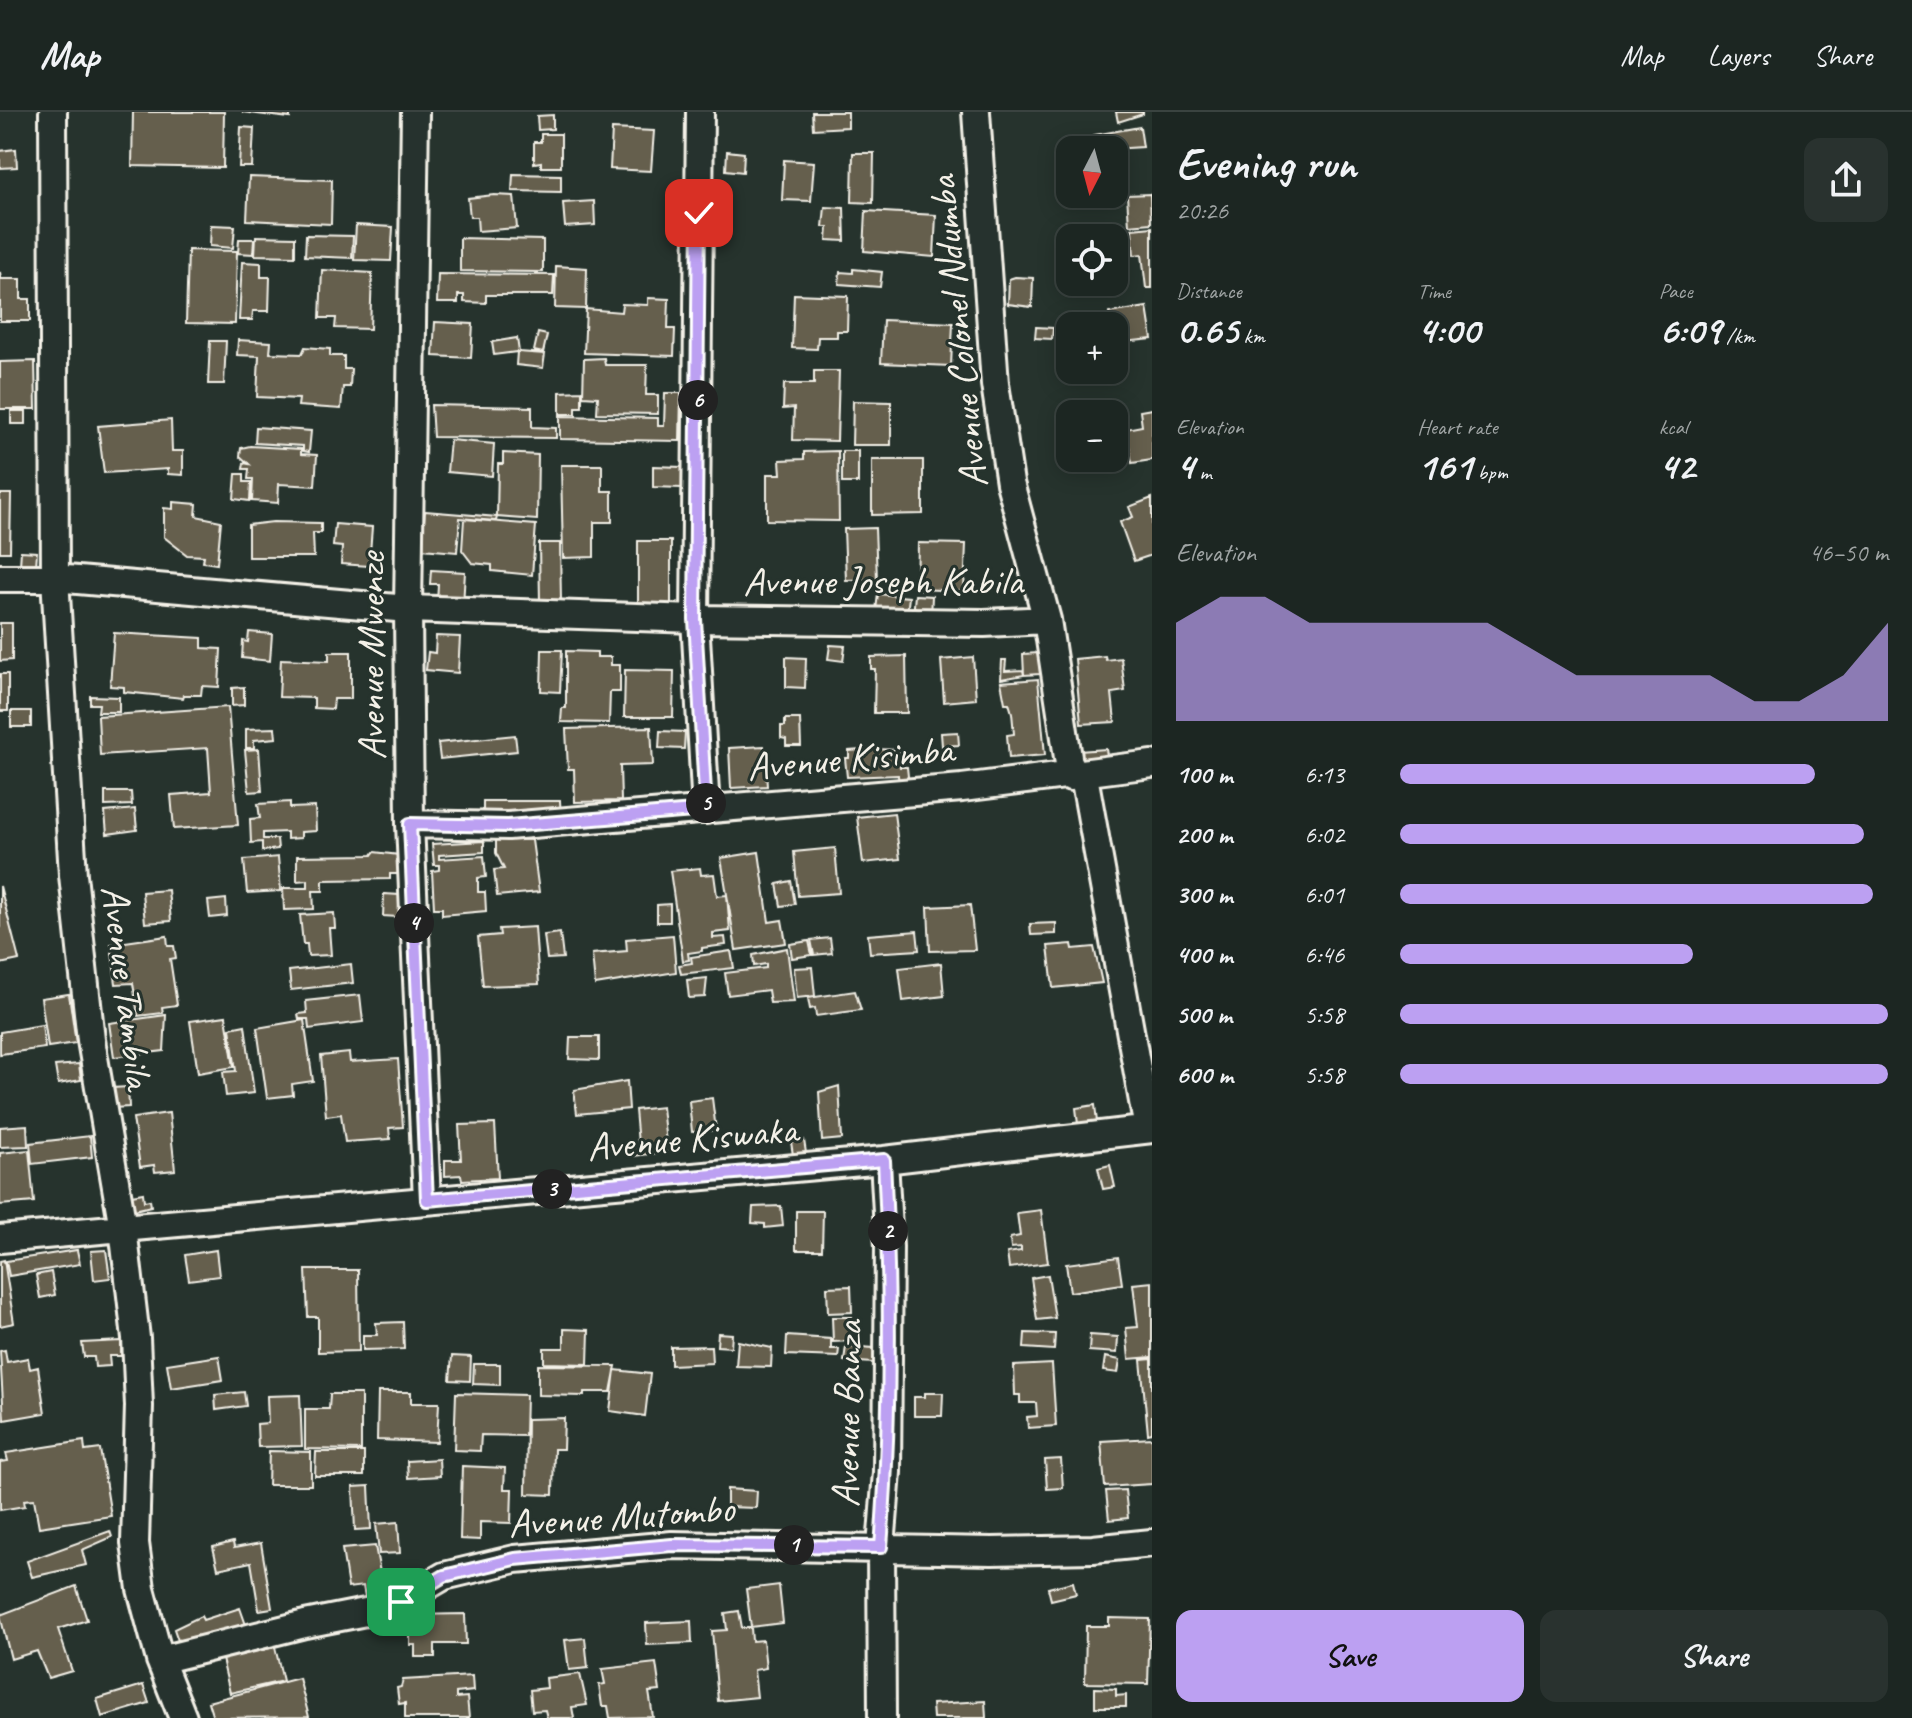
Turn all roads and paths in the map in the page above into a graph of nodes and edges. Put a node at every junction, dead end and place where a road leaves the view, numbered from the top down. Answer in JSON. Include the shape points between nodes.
{"nodes":[{"id":1,"x":53,"y":112,"type":"edge"},
{"id":2,"x":415,"y":112,"type":"edge"},
{"id":3,"x":700,"y":112,"type":"edge"},
{"id":4,"x":976,"y":112,"type":"edge"},
{"id":5,"x":0,"y":578,"type":"edge"},
{"id":6,"x":55,"y":578,"type":"junction"},
{"id":7,"x":408,"y":609,"type":"junction"},
{"id":8,"x":695,"y":619,"type":"junction"},
{"id":9,"x":1047,"y":620,"type":"junction"},
{"id":10,"x":1152,"y":764,"type":"edge"},
{"id":11,"x":1077,"y":776,"type":"junction"},
{"id":12,"x":706,"y":810,"type":"junction"},
{"id":13,"x":410,"y":824,"type":"junction"},
{"id":14,"x":1150,"y":1129,"type":"edge"},
{"id":15,"x":884,"y":1160,"type":"junction"},
{"id":16,"x":427,"y":1200,"type":"junction"},
{"id":17,"x":123,"y":1228,"type":"junction"},
{"id":18,"x":0,"y":1239,"type":"edge"},
{"id":19,"x":1152,"y":1543,"type":"edge"},
{"id":20,"x":881,"y":1547,"type":"junction"},
{"id":21,"x":160,"y":1660,"type":"junction"},
{"id":22,"x":183,"y":1718,"type":"edge"},
{"id":23,"x":882,"y":1718,"type":"edge"}],
"edges":[{"from":1,"to":6,"type":"street","name":"Avenue Tambila"},
{"from":2,"to":7,"type":"street","name":"Avenue Mwenze"},
{"from":3,"to":8,"type":"street"},
{"from":4,"to":9,"type":"street","name":"Avenue Colonel Ndumba","via":[[995,384],[1010,483]]},
{"from":5,"to":6,"type":"street","name":"Avenue Joseph Kabila"},
{"from":6,"to":7,"type":"street","name":"Avenue Joseph Kabila"},
{"from":6,"to":17,"type":"street","name":"Avenue Tambila","via":[[73,875],[91,1040]]},
{"from":7,"to":8,"type":"street","name":"Avenue Joseph Kabila"},
{"from":7,"to":13,"type":"street","name":"Avenue Mwenze"},
{"from":8,"to":9,"type":"street","name":"Avenue Joseph Kabila"},
{"from":8,"to":12,"type":"street"},
{"from":9,"to":11,"type":"street","name":"Avenue Colonel Ndumba"},
{"from":10,"to":11,"type":"street","name":"Avenue Kisimba"},
{"from":11,"to":12,"type":"street","name":"Avenue Kisimba"},
{"from":11,"to":14,"type":"street","name":"Avenue Colonel Ndumba"},
{"from":12,"to":13,"type":"street","name":"Avenue Kisimba","via":[[508,826]]},
{"from":13,"to":16,"type":"street","name":"Avenue Mwenze"},
{"from":14,"to":15,"type":"street","name":"Avenue Kiswaka"},
{"from":15,"to":16,"type":"street","name":"Avenue Kiswaka"},
{"from":15,"to":20,"type":"street","name":"Avenue Banza","via":[[889,1262]]},
{"from":16,"to":17,"type":"street","name":"Avenue Kiswaka"},
{"from":17,"to":18,"type":"street","name":"Avenue Kiswaka"},
{"from":17,"to":21,"type":"street","name":"Avenue Tambila","via":[[139,1406],[135,1543]]},
{"from":19,"to":20,"type":"street","name":"Avenue Mutombo","via":[[1007,1551]]},
{"from":20,"to":21,"type":"street","name":"Avenue Mutombo","via":[[672,1545],[515,1559],[444,1576],[391,1607]]},
{"from":20,"to":23,"type":"street","name":"Avenue Banza"},
{"from":21,"to":22,"type":"street","name":"Avenue Tambila"}]}
